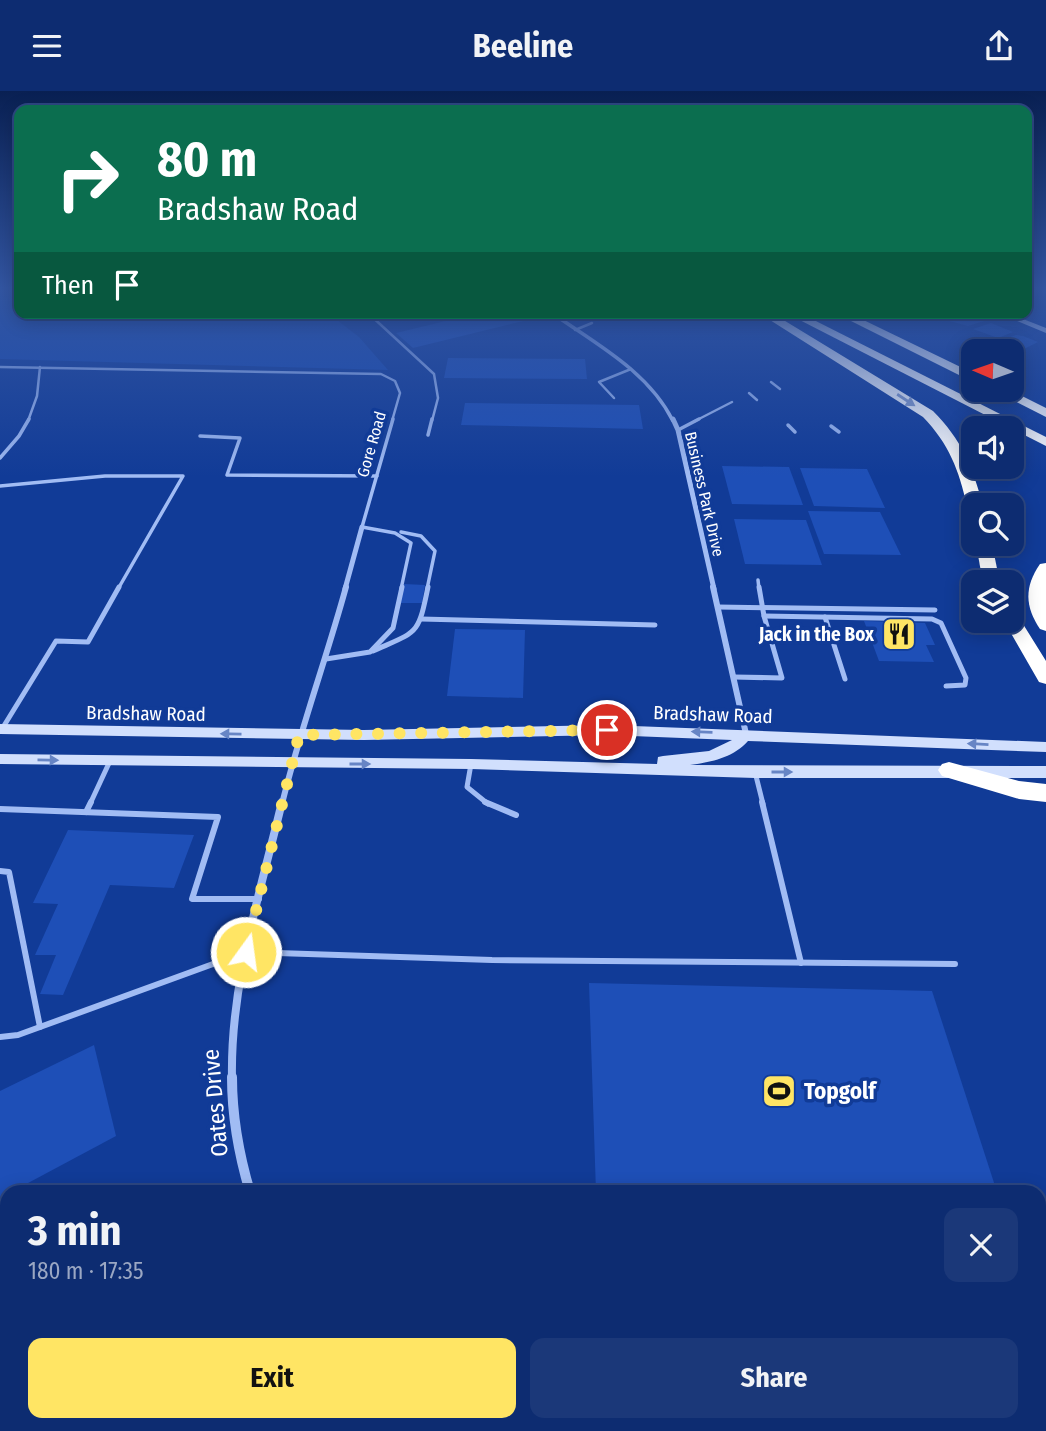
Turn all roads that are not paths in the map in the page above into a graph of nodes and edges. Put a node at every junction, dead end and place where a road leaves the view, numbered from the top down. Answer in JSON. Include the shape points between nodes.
{"nodes":[{"id":1,"x":410,"y":352,"type":"edge"},
{"id":2,"x":606,"y":352,"type":"edge"},
{"id":3,"x":827,"y":352,"type":"edge"},
{"id":4,"x":868,"y":352,"type":"edge"},
{"id":5,"x":919,"y":352,"type":"edge"},
{"id":6,"x":925,"y":352,"type":"edge"},
{"id":7,"x":0,"y":367,"type":"edge"},
{"id":8,"x":40,"y":367,"type":"junction"},
{"id":9,"x":961,"y":367,"type":"edge"},
{"id":10,"x":631,"y":369,"type":"junction"},
{"id":11,"x":961,"y":372,"type":"edge"},
{"id":12,"x":771,"y":382,"type":"dead end"},
{"id":13,"x":780,"y":389,"type":"dead end"},
{"id":14,"x":749,"y":393,"type":"dead end"},
{"id":15,"x":1024,"y":394,"type":"edge"},
{"id":16,"x":614,"y":398,"type":"dead end"},
{"id":17,"x":757,"y":400,"type":"dead end"},
{"id":18,"x":732,"y":402,"type":"dead end"},
{"id":19,"x":1024,"y":402,"type":"edge"},
{"id":20,"x":1046,"y":403,"type":"edge"},
{"id":21,"x":1046,"y":413,"type":"edge"},
{"id":22,"x":788,"y":425,"type":"dead end"},
{"id":23,"x":831,"y":426,"type":"dead end"},
{"id":24,"x":678,"y":430,"type":"junction"},
{"id":25,"x":795,"y":432,"type":"dead end"},
{"id":26,"x":839,"y":432,"type":"dead end"},
{"id":27,"x":428,"y":435,"type":"dead end"},
{"id":28,"x":200,"y":436,"type":"dead end"},
{"id":29,"x":1046,"y":442,"type":"edge"},
{"id":30,"x":0,"y":458,"type":"edge"},
{"id":31,"x":377,"y":476,"type":"junction"},
{"id":32,"x":0,"y":486,"type":"edge"},
{"id":33,"x":972,"y":493,"type":"edge"},
{"id":34,"x":362,"y":527,"type":"junction"},
{"id":35,"x":391,"y":531,"type":"junction"},
{"id":36,"x":1046,"y":568,"type":"edge"},
{"id":37,"x":758,"y":580,"type":"dead end"},
{"id":38,"x":718,"y":607,"type":"junction"},
{"id":39,"x":763,"y":607,"type":"junction"},
{"id":40,"x":935,"y":610,"type":"dead end"},
{"id":41,"x":764,"y":616,"type":"junction"},
{"id":42,"x":825,"y":617,"type":"junction"},
{"id":43,"x":421,"y":619,"type":"junction"},
{"id":44,"x":655,"y":625,"type":"dead end"},
{"id":45,"x":1046,"y":625,"type":"edge"},
{"id":46,"x":1020,"y":633,"type":"edge"},
{"id":47,"x":370,"y":652,"type":"junction"},
{"id":48,"x":326,"y":659,"type":"junction"},
{"id":49,"x":734,"y":677,"type":"junction"},
{"id":50,"x":1046,"y":677,"type":"edge"},
{"id":51,"x":845,"y":679,"type":"dead end"},
{"id":52,"x":946,"y":686,"type":"dead end"},
{"id":53,"x":1,"y":729,"type":"edge"},
{"id":54,"x":746,"y":734,"type":"junction"},
{"id":55,"x":299,"y":735,"type":"junction"},
{"id":56,"x":1046,"y":747,"type":"edge"},
{"id":57,"x":0,"y":759,"type":"edge"},
{"id":58,"x":110,"y":761,"type":"junction"},
{"id":59,"x":292,"y":764,"type":"junction"},
{"id":60,"x":471,"y":764,"type":"junction"},
{"id":61,"x":592,"y":767,"type":"junction"},
{"id":62,"x":949,"y":770,"type":"junction"},
{"id":63,"x":755,"y":772,"type":"junction"},
{"id":64,"x":1046,"y":772,"type":"edge"},
{"id":65,"x":1046,"y":793,"type":"edge"},
{"id":66,"x":0,"y":809,"type":"edge"},
{"id":67,"x":86,"y":812,"type":"junction"},
{"id":68,"x":516,"y":815,"type":"dead end"},
{"id":69,"x":0,"y":871,"type":"edge"},
{"id":70,"x":259,"y":899,"type":"junction"},
{"id":71,"x":246,"y":952,"type":"junction"},
{"id":72,"x":801,"y":963,"type":"junction"},
{"id":73,"x":955,"y":964,"type":"dead end"},
{"id":74,"x":40,"y":1027,"type":"junction"},
{"id":75,"x":0,"y":1037,"type":"edge"},
{"id":76,"x":248,"y":1185,"type":"edge"}],
"edges":[{"from":1,"to":27,"type":"lane","via":[[434,374],[438,398]]},
{"from":2,"to":10,"type":"street","name":"Business Park Drive"},
{"from":3,"to":33,"type":"highway","one_way":true,"via":[[928,414],[950,436],[964,460]]},
{"from":4,"to":29,"type":"highway"},
{"from":5,"to":11,"type":"highway"},
{"from":6,"to":9,"type":"highway"},
{"from":7,"to":8,"type":"lane","name":"Gore Road"},
{"from":8,"to":30,"type":"lane","via":[[37,404],[20,438]]},
{"from":8,"to":31,"type":"lane","name":"Gore Road","via":[[381,374],[395,381],[400,393]]},
{"from":10,"to":16,"type":"lane","via":[[598,382]]},
{"from":10,"to":24,"type":"street","name":"Business Park Drive","via":[[662,399]]},
{"from":12,"to":13,"type":"lane"},
{"from":14,"to":17,"type":"lane"},
{"from":15,"to":20,"type":"highway"},
{"from":18,"to":24,"type":"lane"},
{"from":19,"to":21,"type":"highway"},
{"from":22,"to":25,"type":"lane"},
{"from":23,"to":26,"type":"lane"},
{"from":24,"to":38,"type":"street","name":"Business Park Drive"},
{"from":28,"to":31,"type":"lane","via":[[240,438],[227,475],[233,477]]},
{"from":31,"to":34,"type":"lane","name":"Gore Road"},
{"from":32,"to":53,"type":"lane","via":[[105,476],[183,476],[88,642],[56,641]]},
{"from":34,"to":35,"type":"lane"},
{"from":34,"to":48,"type":"street","name":"Gore Road"},
{"from":35,"to":43,"type":"lane","via":[[416,533],[430,541],[435,551]]},
{"from":35,"to":47,"type":"lane","via":[[411,543],[393,628]]},
{"from":36,"to":45,"type":"highway","via":[[1035,592]]},
{"from":37,"to":39,"type":"lane"},
{"from":38,"to":39,"type":"lane"},
{"from":38,"to":49,"type":"street","name":"Business Park Drive"},
{"from":39,"to":40,"type":"lane"},
{"from":39,"to":41,"type":"lane"},
{"from":41,"to":42,"type":"lane"},
{"from":41,"to":49,"type":"lane","via":[[782,678]]},
{"from":42,"to":51,"type":"lane"},
{"from":42,"to":52,"type":"lane","via":[[932,619],[941,623],[967,678],[965,685]]},
{"from":43,"to":44,"type":"lane"},
{"from":43,"to":47,"type":"lane","via":[[407,636]]},
{"from":46,"to":50,"type":"highway"},
{"from":47,"to":48,"type":"lane"},
{"from":48,"to":55,"type":"street","name":"Gore Road"},
{"from":49,"to":54,"type":"street","name":"Business Park Drive"},
{"from":55,"to":53,"type":"main road","name":"Bradshaw Road","one_way":true},
{"from":54,"to":55,"type":"main road","name":"Bradshaw Road","one_way":true,"via":[[607,730]]},
{"from":56,"to":54,"type":"main road","name":"Bradshaw Road","one_way":true},
{"from":54,"to":61,"type":"main road","via":[[740,743],[702,758]]},
{"from":55,"to":59,"type":"street","name":"Gore Road"},
{"from":57,"to":58,"type":"main road","one_way":true},
{"from":58,"to":59,"type":"main road"},
{"from":58,"to":67,"type":"lane"},
{"from":59,"to":60,"type":"main road","one_way":true},
{"from":59,"to":70,"type":"street","name":"Oates Drive"},
{"from":60,"to":61,"type":"main road"},
{"from":60,"to":68,"type":"lane","via":[[467,787],[486,803]]},
{"from":61,"to":63,"type":"main road"},
{"from":63,"to":62,"type":"main road","one_way":true},
{"from":62,"to":64,"type":"main road"},
{"from":62,"to":65,"type":"highway"},
{"from":63,"to":72,"type":"lane"},
{"from":66,"to":67,"type":"lane"},
{"from":67,"to":70,"type":"lane","via":[[218,817],[192,899]]},
{"from":69,"to":74,"type":"lane","via":[[9,872]]},
{"from":70,"to":71,"type":"street","name":"Oates Drive"},
{"from":71,"to":72,"type":"lane"},
{"from":71,"to":74,"type":"lane"},
{"from":71,"to":76,"type":"street","name":"Oates Drive","via":[[238,980],[230,1069]]},
{"from":72,"to":73,"type":"lane"},
{"from":74,"to":75,"type":"lane"}]}
